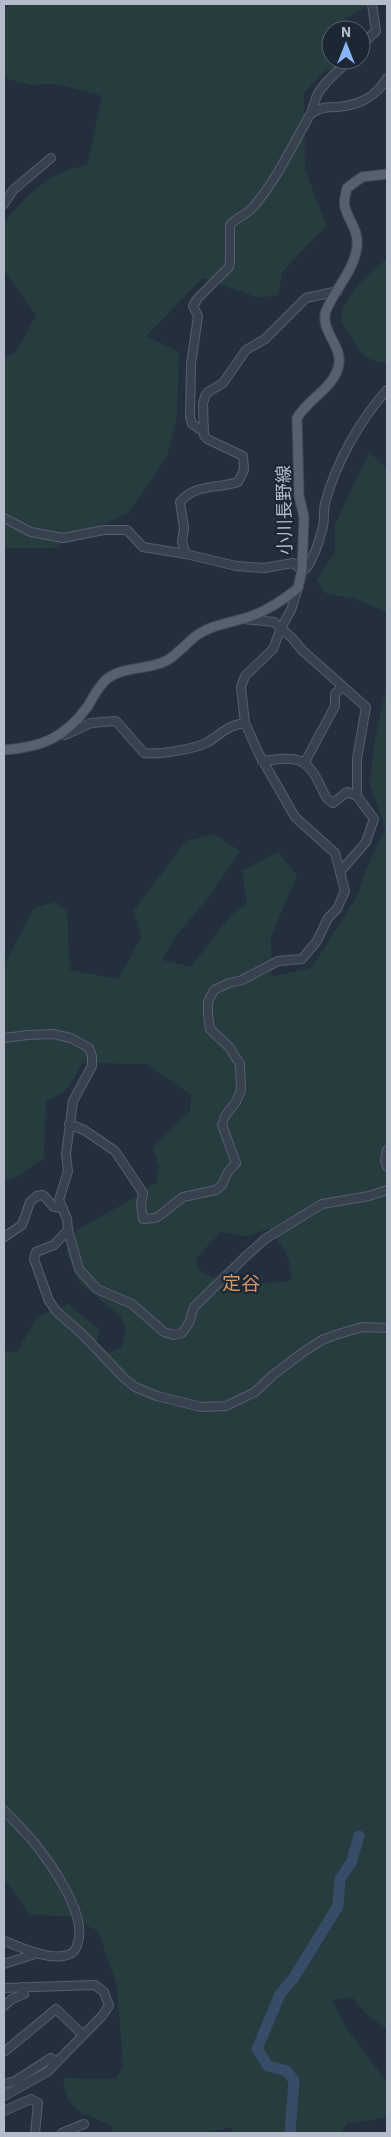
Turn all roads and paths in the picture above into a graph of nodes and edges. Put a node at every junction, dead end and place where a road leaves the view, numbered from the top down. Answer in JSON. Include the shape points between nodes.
{"nodes":[{"id":1,"x":372,"y":4,"type":"edge"},
{"id":2,"x":371,"y":36,"type":"edge"},
{"id":3,"x":340,"y":70,"type":"edge"},
{"id":4,"x":387,"y":78,"type":"edge"},
{"id":5,"x":311,"y":113,"type":"junction"},
{"id":6,"x":51,"y":158,"type":"dead end"},
{"id":7,"x":387,"y":174,"type":"edge"},
{"id":8,"x":4,"y":204,"type":"edge"},
{"id":9,"x":338,"y":291,"type":"junction"},
{"id":10,"x":387,"y":390,"type":"edge"},
{"id":11,"x":203,"y":431,"type":"junction"},
{"id":12,"x":4,"y":518,"type":"edge"},
{"id":13,"x":186,"y":554,"type":"junction"},
{"id":14,"x":302,"y":570,"type":"junction"},
{"id":15,"x":298,"y":588,"type":"junction"},
{"id":16,"x":244,"y":619,"type":"junction"},
{"id":17,"x":281,"y":628,"type":"junction"},
{"id":18,"x":342,"y":686,"type":"junction"},
{"id":19,"x":246,"y":723,"type":"junction"},
{"id":20,"x":64,"y":733,"type":"junction"},
{"id":21,"x":4,"y":750,"type":"edge"},
{"id":22,"x":262,"y":761,"type":"junction"},
{"id":23,"x":304,"y":762,"type":"junction"},
{"id":24,"x":357,"y":796,"type":"junction"},
{"id":25,"x":340,"y":872,"type":"junction"},
{"id":26,"x":4,"y":1038,"type":"edge"},
{"id":27,"x":69,"y":1124,"type":"junction"},
{"id":28,"x":387,"y":1150,"type":"edge"},
{"id":29,"x":387,"y":1167,"type":"edge"},
{"id":30,"x":387,"y":1190,"type":"edge"},
{"id":31,"x":63,"y":1208,"type":"junction"},
{"id":32,"x":68,"y":1230,"type":"junction"},
{"id":33,"x":4,"y":1237,"type":"edge"},
{"id":34,"x":387,"y":1328,"type":"edge"},
{"id":35,"x":4,"y":1810,"type":"edge"},
{"id":36,"x":4,"y":1941,"type":"edge"},
{"id":37,"x":38,"y":1952,"type":"junction"},
{"id":38,"x":4,"y":1964,"type":"edge"},
{"id":39,"x":22,"y":1987,"type":"junction"},
{"id":40,"x":4,"y":1988,"type":"edge"},
{"id":41,"x":4,"y":2006,"type":"edge"},
{"id":42,"x":83,"y":2035,"type":"junction"},
{"id":43,"x":4,"y":2052,"type":"edge"},
{"id":44,"x":56,"y":2063,"type":"junction"},
{"id":45,"x":4,"y":2084,"type":"edge"},
{"id":46,"x":4,"y":2096,"type":"edge"},
{"id":47,"x":4,"y":2111,"type":"edge"},
{"id":48,"x":84,"y":2124,"type":"dead end"},
{"id":49,"x":35,"y":2133,"type":"edge"},
{"id":50,"x":62,"y":2133,"type":"edge"}],
"edges":[{"from":1,"to":2,"type":"street","via":[[376,31]]},
{"from":3,"to":5,"type":"street","via":[[319,93]]},
{"from":4,"to":5,"type":"street","via":[[379,90],[365,101],[321,107]]},
{"from":5,"to":11,"type":"street","via":[[261,197],[249,212],[230,225],[229,267],[193,306],[198,316],[191,364],[190,417],[192,424]]},
{"from":6,"to":8,"type":"street","via":[[13,190]]},
{"from":7,"to":9,"type":"main road","name":"小川長野線","via":[[362,177],[347,188],[344,206],[355,227],[358,244],[352,267]]},
{"from":9,"to":11,"type":"street","via":[[306,298],[266,340],[246,350],[223,383],[205,396]]},
{"from":9,"to":14,"type":"main road","name":"小川長野線","via":[[326,311],[324,322],[340,358],[338,370],[332,381],[303,408],[297,418],[299,496],[304,517]]},
{"from":10,"to":14,"type":"street","via":[[373,405],[332,478],[324,508],[323,529],[312,561]]},
{"from":11,"to":13,"type":"street","via":[[208,439],[243,456],[244,470],[238,482],[194,491],[180,502],[184,528],[182,542]]},
{"from":12,"to":13,"type":"street","via":[[31,532],[63,538],[104,530],[127,530],[142,547]]},
{"from":13,"to":14,"type":"street","via":[[236,566],[264,568],[293,563]]},
{"from":14,"to":15,"type":"main road","name":"小川長野線"},
{"from":15,"to":16,"type":"main road","via":[[284,600]]},
{"from":15,"to":17,"type":"street"},
{"from":16,"to":17,"type":"street","via":[[274,622]]},
{"from":16,"to":20,"type":"main road","via":[[202,632],[167,661],[122,671],[107,678]]},
{"from":17,"to":18,"type":"street"},
{"from":17,"to":19,"type":"street","via":[[273,649],[245,676],[240,687]]},
{"from":18,"to":23,"type":"street","via":[[335,694],[335,706]]},
{"from":18,"to":24,"type":"street","via":[[366,707],[357,759]]},
{"from":19,"to":20,"type":"street","via":[[233,724],[207,743],[165,753],[144,753],[116,721],[91,723]]},
{"from":19,"to":22,"type":"street"},
{"from":20,"to":21,"type":"main road","via":[[46,742]]},
{"from":22,"to":23,"type":"street","via":[[292,758]]},
{"from":22,"to":25,"type":"street","via":[[295,817],[335,853]]},
{"from":23,"to":24,"type":"street","via":[[315,775],[326,799],[333,803],[347,792]]},
{"from":24,"to":25,"type":"street","via":[[374,819],[366,842]]},
{"from":25,"to":27,"type":"street","via":[[345,891],[317,941],[302,959],[278,961],[242,980],[229,983],[214,990],[208,1002],[210,1030],[229,1047],[240,1064],[242,1077],[239,1096],[222,1125],[236,1163],[222,1185],[204,1194],[183,1197],[160,1216],[143,1219],[143,1193],[115,1151]]},
{"from":26,"to":27,"type":"street","via":[[53,1034],[71,1038],[89,1048],[92,1066],[73,1101]]},
{"from":27,"to":31,"type":"street","via":[[68,1171],[59,1200]]},
{"from":28,"to":29,"type":"street"},
{"from":30,"to":32,"type":"street","via":[[322,1204],[266,1239],[194,1307],[190,1323],[182,1333],[174,1335],[164,1332],[132,1304],[97,1289],[79,1269]]},
{"from":31,"to":32,"type":"street"},
{"from":31,"to":33,"type":"street","via":[[54,1207],[43,1196],[36,1196],[30,1202],[22,1225]]},
{"from":32,"to":34,"type":"street","via":[[54,1245],[36,1252],[34,1259],[49,1301],[124,1378],[135,1387],[157,1396],[201,1407],[226,1406],[255,1392],[322,1340],[362,1327]]},
{"from":35,"to":37,"type":"street","via":[[34,1843],[66,1890],[78,1920],[80,1938],[70,1955],[61,1957]]},
{"from":36,"to":37,"type":"street"},
{"from":37,"to":38,"type":"street"},
{"from":39,"to":40,"type":"street"},
{"from":39,"to":41,"type":"street","via":[[24,1994]]},
{"from":39,"to":42,"type":"street","via":[[95,1985],[104,1992],[109,2006]]},
{"from":42,"to":43,"type":"street","via":[[56,2009]]},
{"from":42,"to":44,"type":"street"},
{"from":44,"to":45,"type":"street","via":[[51,2058],[15,2081]]},
{"from":44,"to":46,"type":"street","via":[[47,2072]]},
{"from":47,"to":49,"type":"street","via":[[31,2099],[38,2103]]},
{"from":48,"to":50,"type":"street"}]}
